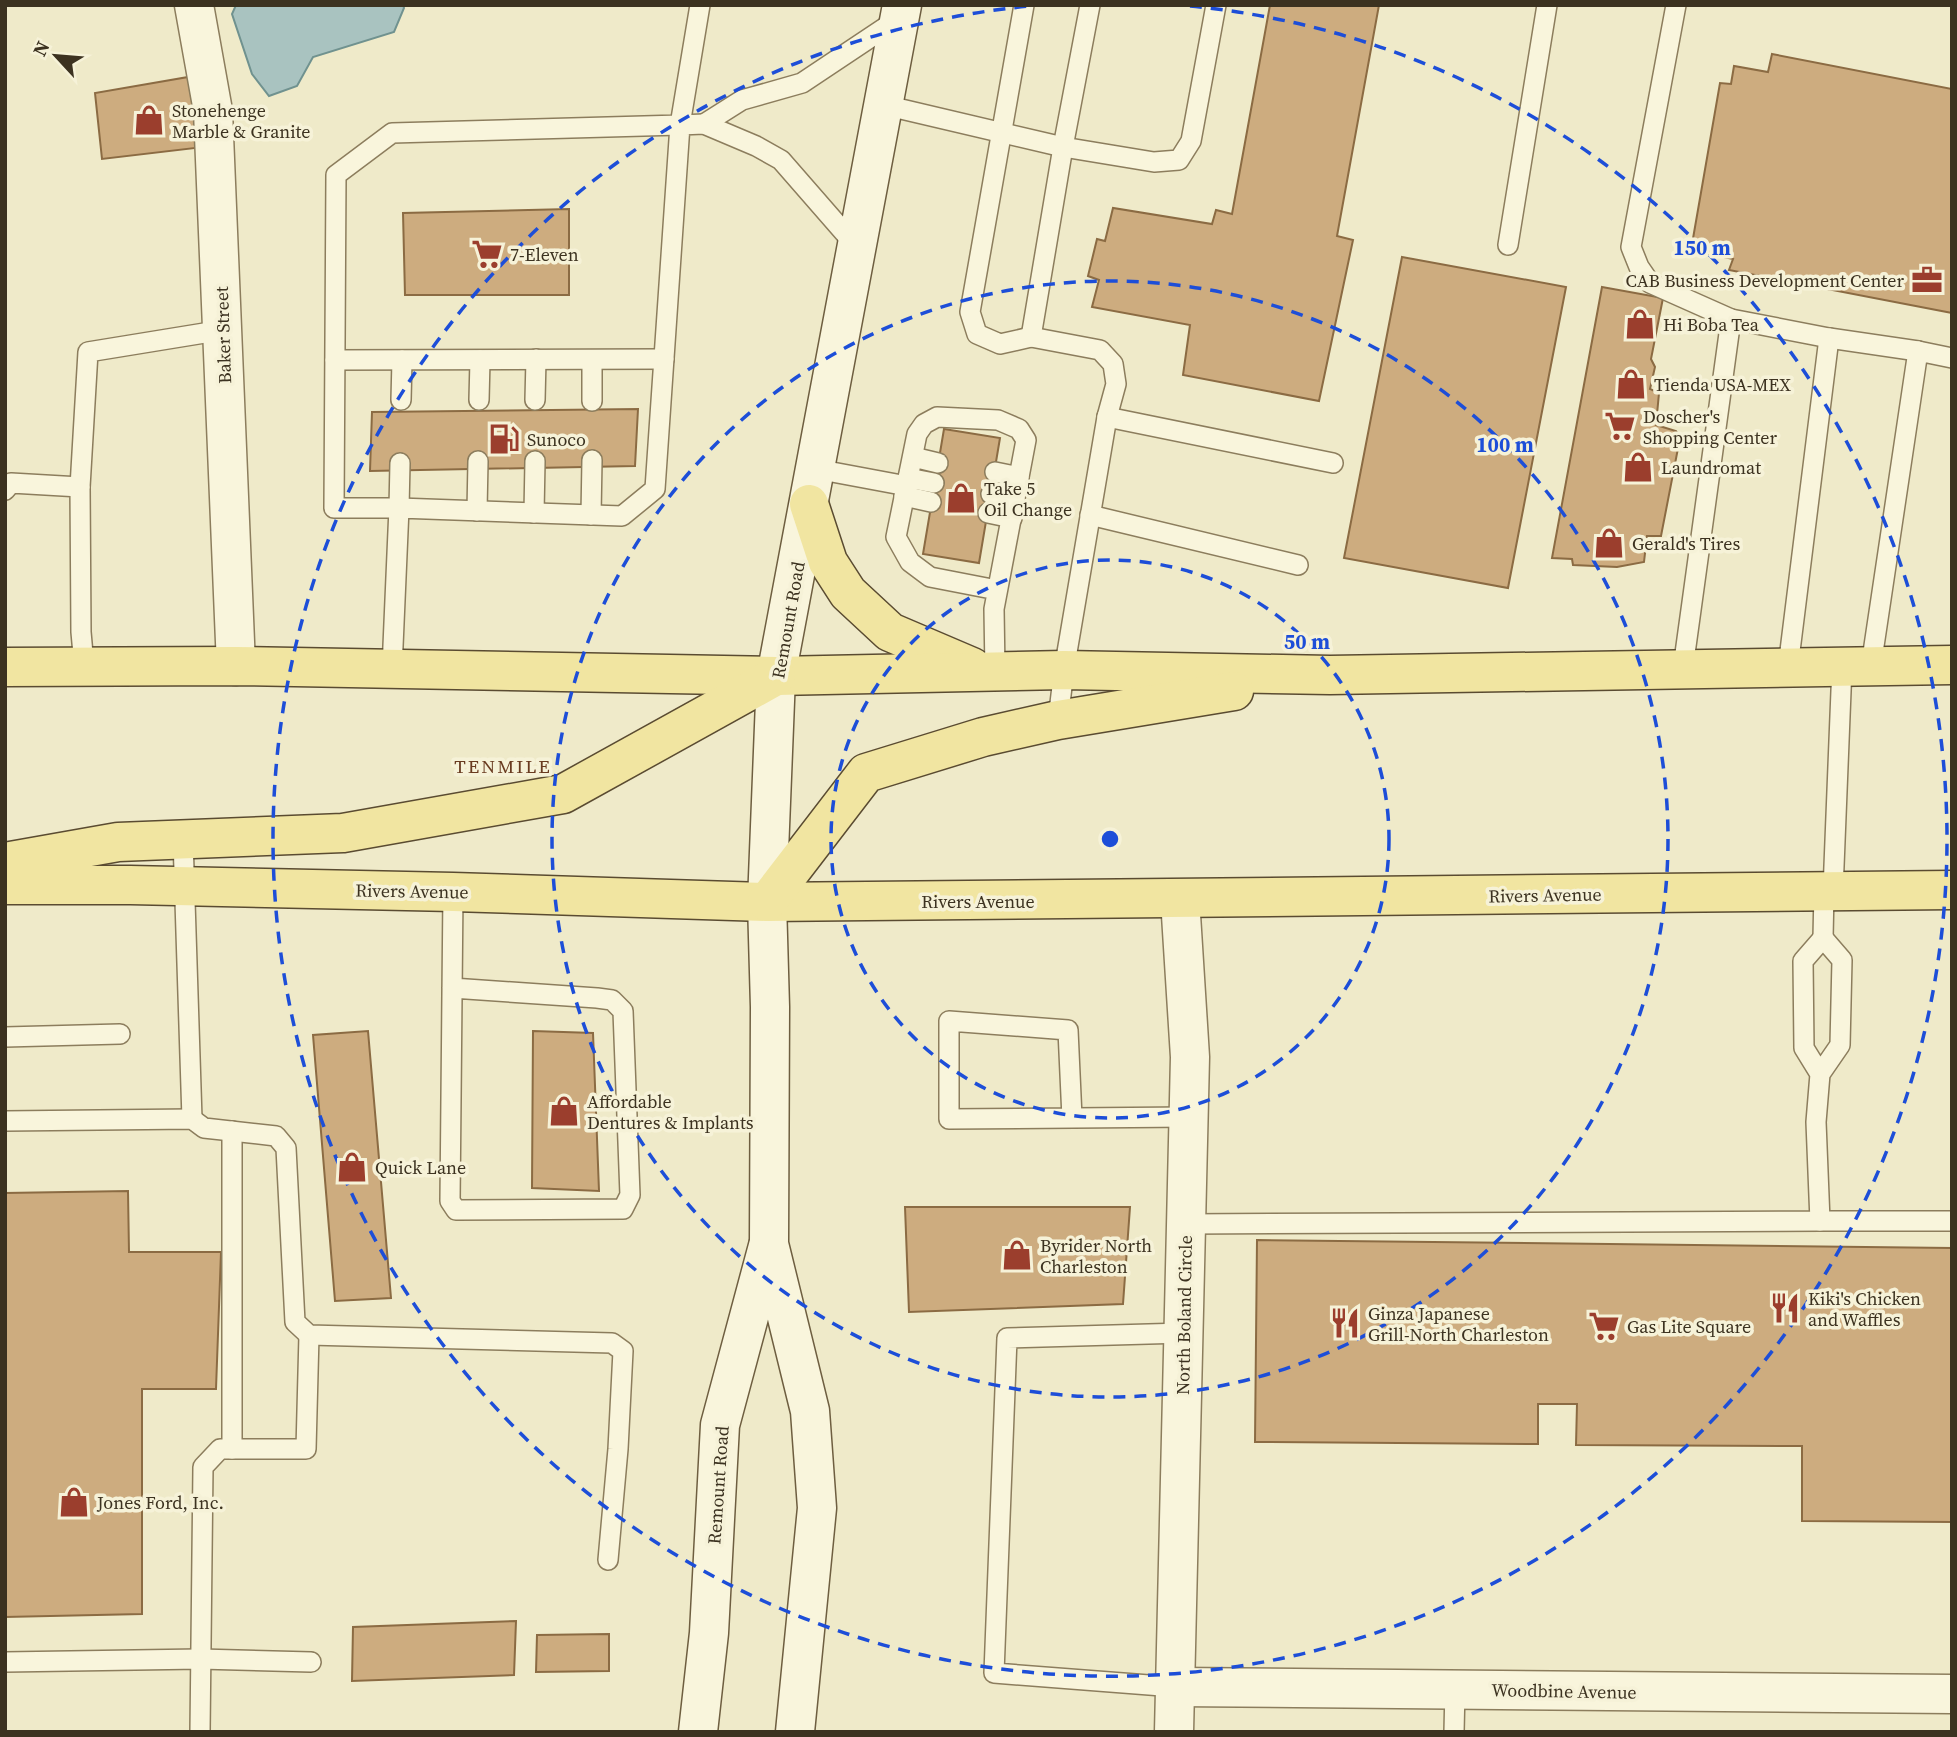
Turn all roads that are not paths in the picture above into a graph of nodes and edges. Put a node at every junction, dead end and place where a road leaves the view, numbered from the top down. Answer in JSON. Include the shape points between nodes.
{"nodes":[{"id":1,"x":194,"y":5,"type":"edge"},
{"id":2,"x":700,"y":5,"type":"edge"},
{"id":3,"x":1024,"y":5,"type":"edge"},
{"id":4,"x":1090,"y":5,"type":"edge"},
{"id":5,"x":1216,"y":5,"type":"edge"},
{"id":6,"x":1547,"y":5,"type":"edge"},
{"id":7,"x":1676,"y":5,"type":"edge"},
{"id":8,"x":901,"y":11,"type":"edge"},
{"id":9,"x":884,"y":105,"type":"junction"},
{"id":10,"x":704,"y":124,"type":"junction"},
{"id":11,"x":680,"y":125,"type":"junction"},
{"id":12,"x":1001,"y":132,"type":"junction"},
{"id":13,"x":1063,"y":147,"type":"junction"},
{"id":14,"x":1508,"y":245,"type":"dead end"},
{"id":15,"x":856,"y":246,"type":"junction"},
{"id":16,"x":1731,"y":319,"type":"junction"},
{"id":17,"x":223,"y":330,"type":"junction"},
{"id":18,"x":1031,"y":337,"type":"junction"},
{"id":19,"x":1829,"y":338,"type":"junction"},
{"id":20,"x":1918,"y":351,"type":"junction"},
{"id":21,"x":1952,"y":358,"type":"edge"},
{"id":22,"x":536,"y":359,"type":"junction"},
{"id":23,"x":664,"y":359,"type":"junction"},
{"id":24,"x":335,"y":360,"type":"junction"},
{"id":25,"x":402,"y":360,"type":"junction"},
{"id":26,"x":480,"y":360,"type":"junction"},
{"id":27,"x":592,"y":360,"type":"junction"},
{"id":28,"x":401,"y":400,"type":"dead end"},
{"id":29,"x":479,"y":400,"type":"dead end"},
{"id":30,"x":535,"y":400,"type":"dead end"},
{"id":31,"x":592,"y":401,"type":"dead end"},
{"id":32,"x":1107,"y":417,"type":"junction"},
{"id":33,"x":912,"y":457,"type":"junction"},
{"id":34,"x":592,"y":460,"type":"dead end"},
{"id":35,"x":478,"y":461,"type":"dead end"},
{"id":36,"x":535,"y":461,"type":"dead end"},
{"id":37,"x":400,"y":463,"type":"dead end"},
{"id":38,"x":938,"y":463,"type":"dead end"},
{"id":39,"x":1333,"y":463,"type":"dead end"},
{"id":40,"x":995,"y":472,"type":"dead end"},
{"id":41,"x":1019,"y":477,"type":"junction"},
{"id":42,"x":7,"y":483,"type":"edge"},
{"id":43,"x":906,"y":486,"type":"junction"},
{"id":44,"x":813,"y":487,"type":"junction"},
{"id":45,"x":80,"y":488,"type":"junction"},
{"id":46,"x":933,"y":493,"type":"dead end"},
{"id":47,"x":1015,"y":498,"type":"junction"},
{"id":48,"x":399,"y":508,"type":"junction"},
{"id":49,"x":477,"y":511,"type":"junction"},
{"id":50,"x":534,"y":513,"type":"junction"},
{"id":51,"x":591,"y":515,"type":"junction"},
{"id":52,"x":1090,"y":515,"type":"junction"},
{"id":53,"x":1012,"y":518,"type":"junction"},
{"id":54,"x":1298,"y":565,"type":"dead end"},
{"id":55,"x":997,"y":590,"type":"junction"},
{"id":56,"x":83,"y":665,"type":"junction"},
{"id":57,"x":1952,"y":665,"type":"edge"},
{"id":58,"x":236,"y":666,"type":"junction"},
{"id":59,"x":1857,"y":666,"type":"junction"},
{"id":60,"x":5,"y":667,"type":"edge"},
{"id":61,"x":1788,"y":667,"type":"junction"},
{"id":62,"x":1683,"y":668,"type":"junction"},
{"id":63,"x":392,"y":669,"type":"junction"},
{"id":64,"x":1064,"y":670,"type":"junction"},
{"id":65,"x":989,"y":672,"type":"junction"},
{"id":66,"x":1330,"y":675,"type":"junction"},
{"id":67,"x":776,"y":676,"type":"junction"},
{"id":68,"x":1058,"y":720,"type":"junction"},
{"id":69,"x":183,"y":839,"type":"junction"},
{"id":70,"x":5,"y":862,"type":"edge"},
{"id":71,"x":5,"y":885,"type":"edge"},
{"id":72,"x":183,"y":886,"type":"junction"},
{"id":73,"x":1952,"y":890,"type":"edge"},
{"id":74,"x":1829,"y":891,"type":"junction"},
{"id":75,"x":453,"y":892,"type":"junction"},
{"id":76,"x":1180,"y":899,"type":"junction"},
{"id":77,"x":767,"y":902,"type":"junction"},
{"id":78,"x":1823,"y":938,"type":"junction"},
{"id":79,"x":452,"y":988,"type":"junction"},
{"id":80,"x":120,"y":1034,"type":"dead end"},
{"id":81,"x":5,"y":1037,"type":"edge"},
{"id":82,"x":1820,"y":1074,"type":"junction"},
{"id":83,"x":1189,"y":1117,"type":"junction"},
{"id":84,"x":1072,"y":1118,"type":"junction"},
{"id":85,"x":192,"y":1119,"type":"junction"},
{"id":86,"x":5,"y":1121,"type":"edge"},
{"id":87,"x":232,"y":1131,"type":"junction"},
{"id":88,"x":1820,"y":1221,"type":"junction"},
{"id":89,"x":1952,"y":1221,"type":"edge"},
{"id":90,"x":1187,"y":1224,"type":"junction"},
{"id":91,"x":769,"y":1244,"type":"junction"},
{"id":92,"x":1184,"y":1333,"type":"junction"},
{"id":93,"x":309,"y":1335,"type":"junction"},
{"id":94,"x":232,"y":1449,"type":"junction"},
{"id":95,"x":608,"y":1560,"type":"dead end"},
{"id":96,"x":200,"y":1659,"type":"junction"},
{"id":97,"x":5,"y":1662,"type":"edge"},
{"id":98,"x":311,"y":1662,"type":"dead end"},
{"id":99,"x":1175,"y":1686,"type":"junction"},
{"id":100,"x":1455,"y":1689,"type":"junction"},
{"id":101,"x":1952,"y":1694,"type":"edge"},
{"id":102,"x":200,"y":1732,"type":"edge"},
{"id":103,"x":698,"y":1732,"type":"edge"},
{"id":104,"x":795,"y":1732,"type":"edge"},
{"id":105,"x":1174,"y":1732,"type":"edge"},
{"id":106,"x":1454,"y":1732,"type":"edge"}],
"edges":[{"from":1,"to":17,"type":"street","name":"Baker Street","via":[[213,111]]},
{"from":2,"to":11,"type":"lane"},
{"from":3,"to":12,"type":"lane"},
{"from":4,"to":13,"type":"lane"},
{"from":5,"to":13,"type":"lane","via":[[1191,141],[1179,160],[1154,162]]},
{"from":6,"to":14,"type":"lane"},
{"from":7,"to":16,"type":"lane","via":[[1631,247],[1650,283]]},
{"from":8,"to":9,"type":"street","name":"Remount Road"},
{"from":8,"to":10,"type":"lane","via":[[802,83],[742,100]]},
{"from":9,"to":12,"type":"lane"},
{"from":9,"to":15,"type":"street","name":"Remount Road"},
{"from":10,"to":11,"type":"lane"},
{"from":10,"to":15,"type":"lane","via":[[781,160]]},
{"from":11,"to":23,"type":"lane"},
{"from":11,"to":24,"type":"lane","via":[[392,133],[337,175]]},
{"from":12,"to":13,"type":"lane"},
{"from":12,"to":18,"type":"lane","via":[[970,312],[977,334],[1000,344]]},
{"from":13,"to":18,"type":"lane"},
{"from":15,"to":44,"type":"street","name":"Remount Road"},
{"from":16,"to":19,"type":"lane"},
{"from":16,"to":62,"type":"lane"},
{"from":17,"to":45,"type":"lane","via":[[88,352]]},
{"from":17,"to":58,"type":"street","name":"Baker Street"},
{"from":18,"to":32,"type":"lane","via":[[1100,350],[1113,364],[1116,384]]},
{"from":19,"to":20,"type":"lane"},
{"from":19,"to":61,"type":"lane"},
{"from":20,"to":21,"type":"lane"},
{"from":20,"to":59,"type":"lane"},
{"from":22,"to":26,"type":"lane"},
{"from":22,"to":27,"type":"lane"},
{"from":22,"to":30,"type":"lane"},
{"from":23,"to":27,"type":"lane"},
{"from":23,"to":51,"type":"lane","via":[[655,489],[622,516]]},
{"from":24,"to":25,"type":"lane"},
{"from":24,"to":48,"type":"lane","via":[[334,508]]},
{"from":25,"to":26,"type":"lane"},
{"from":25,"to":28,"type":"lane"},
{"from":26,"to":29,"type":"lane"},
{"from":27,"to":31,"type":"lane"},
{"from":32,"to":39,"type":"lane"},
{"from":32,"to":52,"type":"lane"},
{"from":33,"to":38,"type":"lane"},
{"from":33,"to":41,"type":"lane","via":[[917,435],[937,417],[998,420],[1019,429],[1026,440]]},
{"from":33,"to":43,"type":"lane"},
{"from":34,"to":51,"type":"lane"},
{"from":35,"to":49,"type":"lane"},
{"from":36,"to":50,"type":"lane"},
{"from":37,"to":48,"type":"lane"},
{"from":40,"to":41,"type":"lane"},
{"from":41,"to":47,"type":"lane"},
{"from":42,"to":45,"type":"lane"},
{"from":43,"to":44,"type":"lane"},
{"from":43,"to":46,"type":"lane"},
{"from":43,"to":55,"type":"lane","via":[[896,537],[910,562],[930,577]]},
{"from":44,"to":65,"type":"main road","via":[[828,562],[848,593],[890,632]]},
{"from":44,"to":67,"type":"street","name":"Remount Road"},
{"from":45,"to":56,"type":"lane"},
{"from":47,"to":53,"type":"lane"},
{"from":47,"to":53,"type":"lane","via":[[989,503]]},
{"from":48,"to":49,"type":"lane"},
{"from":48,"to":63,"type":"lane"},
{"from":49,"to":50,"type":"lane"},
{"from":50,"to":51,"type":"lane"},
{"from":52,"to":54,"type":"lane"},
{"from":52,"to":64,"type":"lane"},
{"from":53,"to":55,"type":"lane"},
{"from":55,"to":65,"type":"lane"},
{"from":56,"to":58,"type":"main road"},
{"from":56,"to":60,"type":"main road"},
{"from":57,"to":59,"type":"main road"},
{"from":58,"to":63,"type":"main road"},
{"from":59,"to":61,"type":"main road"},
{"from":59,"to":74,"type":"lane"},
{"from":61,"to":62,"type":"main road"},
{"from":62,"to":66,"type":"main road"},
{"from":63,"to":67,"type":"main road"},
{"from":64,"to":65,"type":"main road"},
{"from":64,"to":66,"type":"main road"},
{"from":64,"to":68,"type":"lane"},
{"from":65,"to":67,"type":"main road"},
{"from":66,"to":68,"type":"main road"},
{"from":67,"to":69,"type":"main road","via":[[564,794],[343,833]]},
{"from":67,"to":77,"type":"street","name":"Remount Road"},
{"from":68,"to":77,"type":"main road","via":[[983,737],[866,773]]},
{"from":69,"to":70,"type":"main road","via":[[118,842]]},
{"from":69,"to":72,"type":"lane"},
{"from":71,"to":72,"type":"main road","name":"Rivers Avenue"},
{"from":72,"to":75,"type":"main road","name":"Rivers Avenue"},
{"from":72,"to":85,"type":"lane"},
{"from":73,"to":74,"type":"main road","name":"Rivers Avenue"},
{"from":74,"to":76,"type":"main road","name":"Rivers Avenue"},
{"from":74,"to":78,"type":"lane"},
{"from":75,"to":77,"type":"main road","name":"Rivers Avenue"},
{"from":75,"to":79,"type":"lane"},
{"from":76,"to":77,"type":"main road","name":"Rivers Avenue"},
{"from":76,"to":83,"type":"street","name":"North Boland Circle"},
{"from":77,"to":91,"type":"street","name":"Remount Road"},
{"from":78,"to":82,"type":"lane","via":[[1803,961],[1804,1048]]},
{"from":78,"to":82,"type":"lane","via":[[1842,961],[1841,1009],[1840,1045]]},
{"from":79,"to":79,"type":"lane","via":[[450,1201],[456,1210],[623,1209],[630,1195],[623,1011],[612,1000]]},
{"from":80,"to":81,"type":"lane"},
{"from":82,"to":88,"type":"lane","via":[[1816,1122]]},
{"from":83,"to":84,"type":"lane"},
{"from":83,"to":90,"type":"street","name":"North Boland Circle"},
{"from":84,"to":84,"type":"lane","via":[[949,1119],[949,1021],[1068,1030]]},
{"from":85,"to":86,"type":"lane"},
{"from":85,"to":87,"type":"lane","via":[[204,1128]]},
{"from":87,"to":93,"type":"lane","via":[[276,1136],[286,1148],[295,1322]]},
{"from":87,"to":94,"type":"lane"},
{"from":88,"to":89,"type":"lane"},
{"from":88,"to":90,"type":"lane"},
{"from":90,"to":92,"type":"street","name":"North Boland Circle"},
{"from":91,"to":103,"type":"street","name":"Remount Road","via":[[720,1426],[709,1633]]},
{"from":91,"to":104,"type":"street","name":"Remount Road","via":[[810,1411],[817,1508]]},
{"from":92,"to":99,"type":"street","name":"North Boland Circle"},
{"from":92,"to":99,"type":"lane","via":[[1007,1338],[994,1672]]},
{"from":93,"to":94,"type":"lane","via":[[306,1449]]},
{"from":93,"to":95,"type":"lane","via":[[612,1343],[623,1351]]},
{"from":94,"to":96,"type":"lane","via":[[220,1450],[203,1467]]},
{"from":96,"to":97,"type":"lane"},
{"from":96,"to":98,"type":"lane"},
{"from":96,"to":102,"type":"lane"},
{"from":99,"to":100,"type":"street","name":"Woodbine Avenue"},
{"from":99,"to":105,"type":"street","name":"North Boland Circle"},
{"from":100,"to":101,"type":"street","name":"Woodbine Avenue"},
{"from":100,"to":106,"type":"lane"}]}
